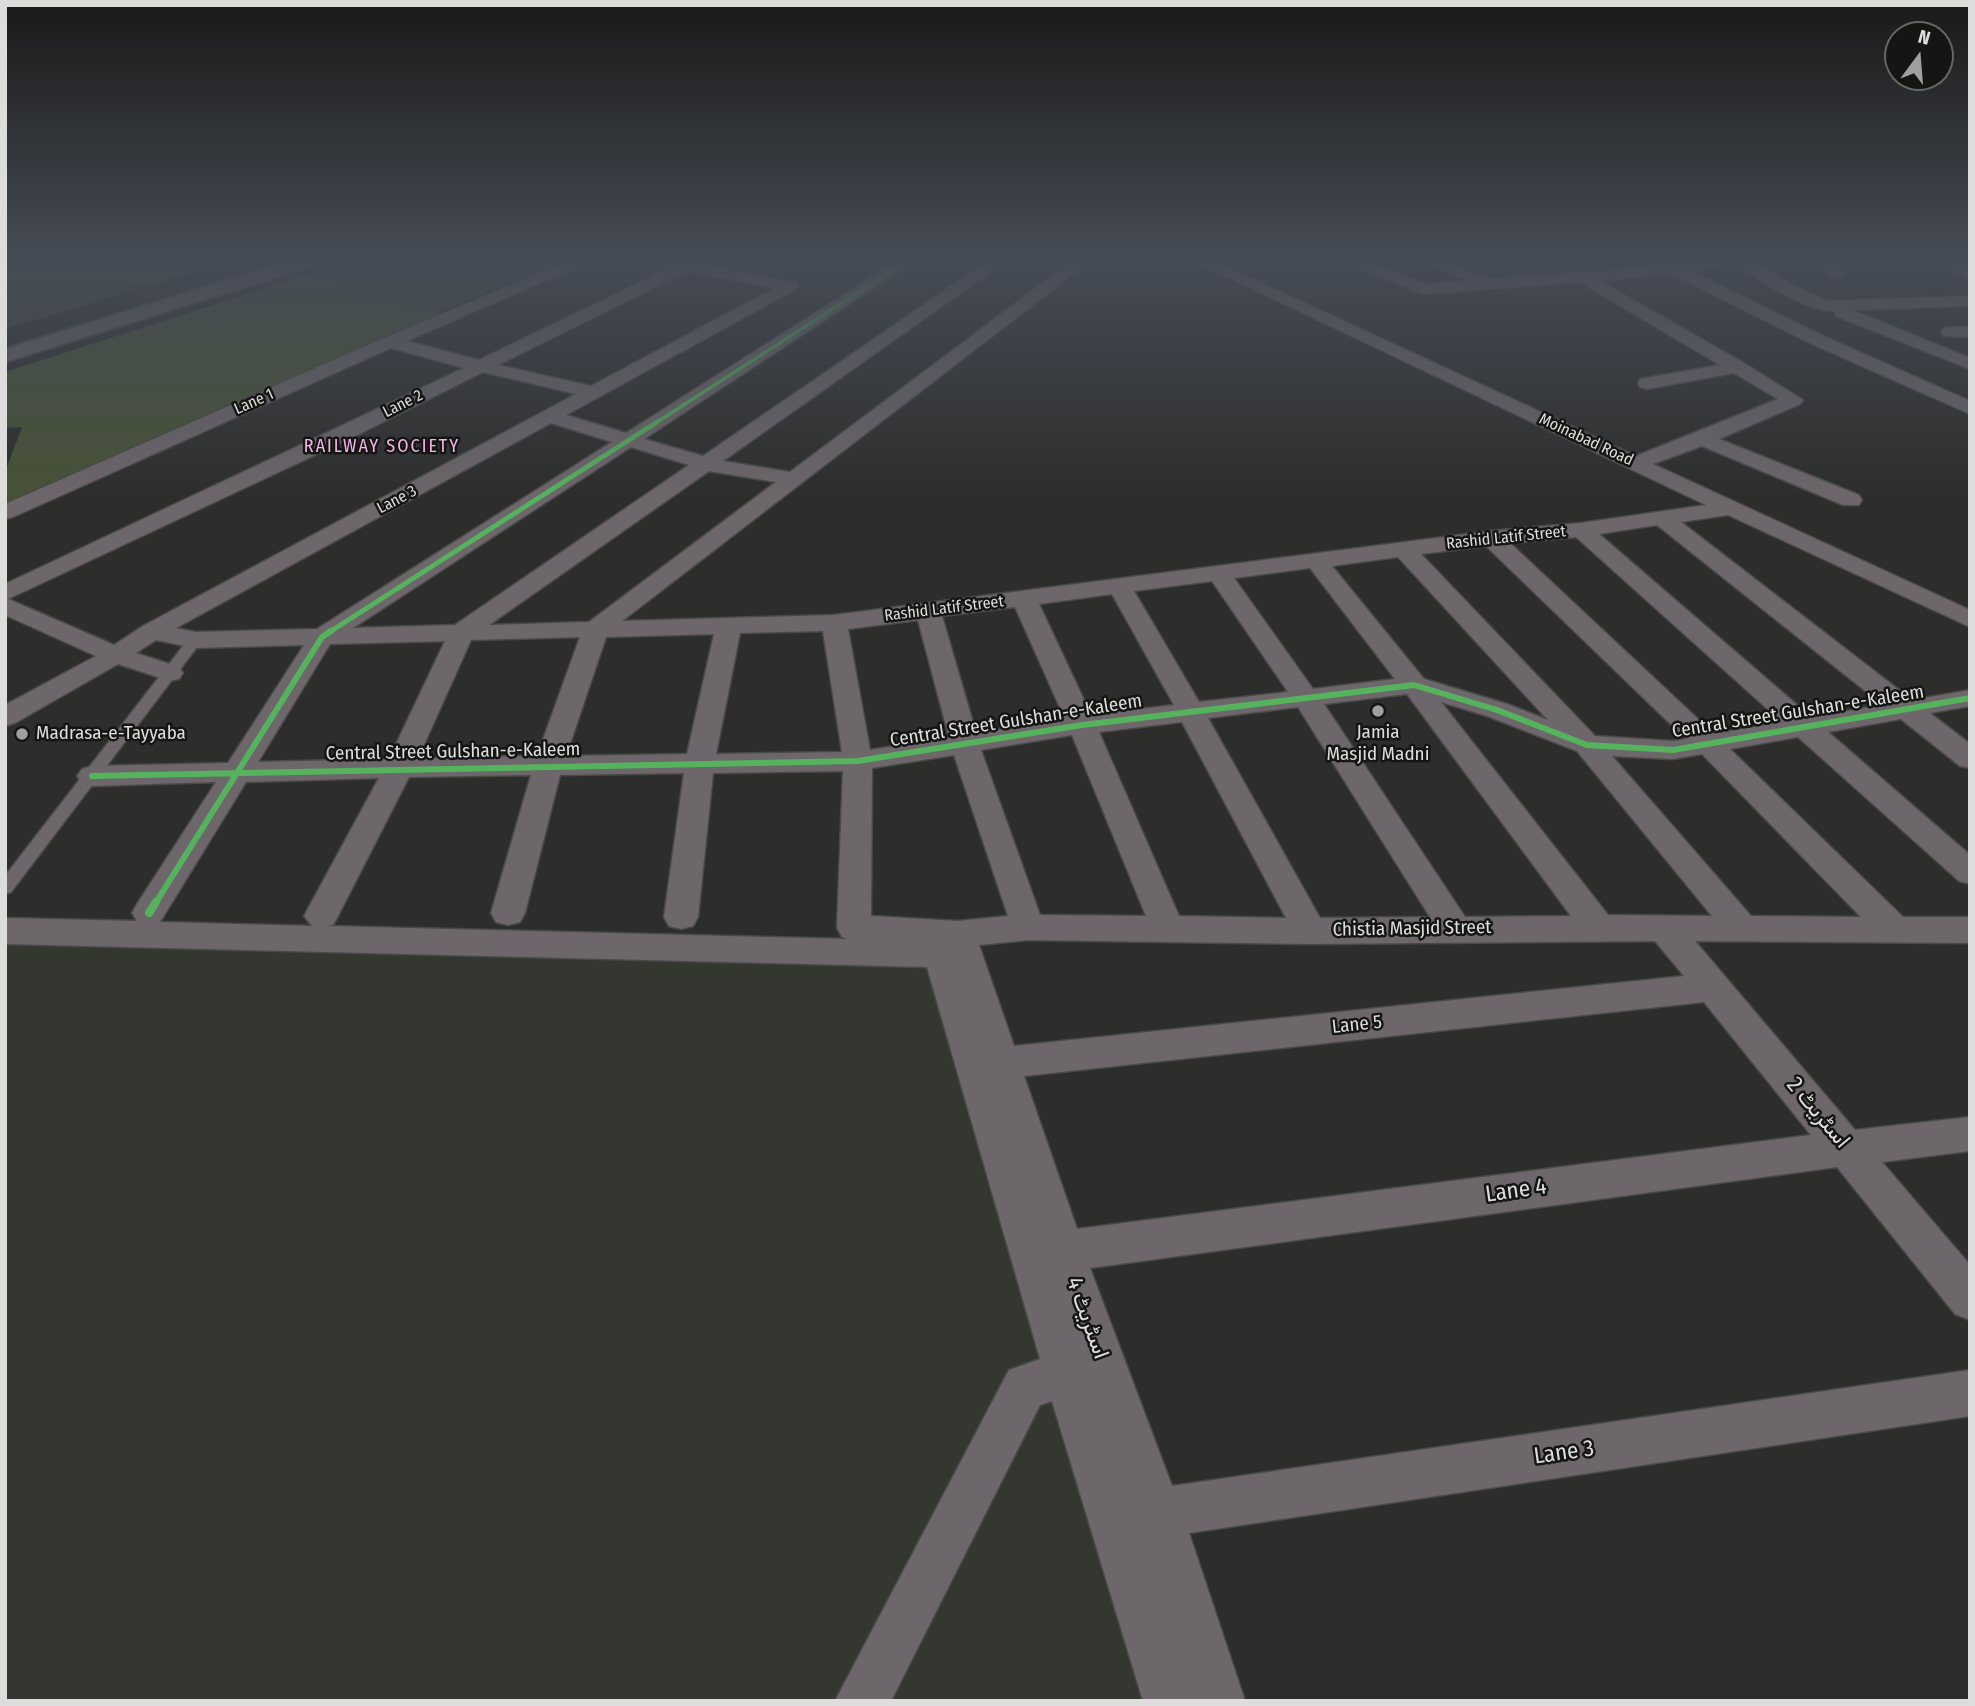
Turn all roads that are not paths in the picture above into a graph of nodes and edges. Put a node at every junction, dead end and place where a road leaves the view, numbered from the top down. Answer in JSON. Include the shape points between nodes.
{"nodes":[{"id":1,"x":54,"y":341,"type":"edge"},
{"id":2,"x":393,"y":341,"type":"edge"},
{"id":3,"x":531,"y":341,"type":"edge"},
{"id":4,"x":691,"y":341,"type":"edge"},
{"id":5,"x":782,"y":341,"type":"edge"},
{"id":6,"x":884,"y":341,"type":"edge"},
{"id":7,"x":977,"y":341,"type":"edge"},
{"id":8,"x":1373,"y":341,"type":"edge"},
{"id":9,"x":1692,"y":341,"type":"edge"},
{"id":10,"x":1820,"y":341,"type":"edge"},
{"id":11,"x":1912,"y":341,"type":"edge"},
{"id":12,"x":390,"y":342,"type":"junction"},
{"id":13,"x":5,"y":356,"type":"edge"},
{"id":14,"x":1970,"y":364,"type":"edge"},
{"id":15,"x":479,"y":366,"type":"junction"},
{"id":16,"x":1738,"y":367,"type":"junction"},
{"id":17,"x":1647,"y":383,"type":"dead end"},
{"id":18,"x":596,"y":393,"type":"junction"},
{"id":19,"x":1970,"y":408,"type":"edge"},
{"id":20,"x":552,"y":417,"type":"junction"},
{"id":21,"x":627,"y":439,"type":"junction"},
{"id":22,"x":1702,"y":439,"type":"junction"},
{"id":23,"x":1636,"y":463,"type":"junction"},
{"id":24,"x":707,"y":464,"type":"junction"},
{"id":25,"x":794,"y":479,"type":"junction"},
{"id":26,"x":1851,"y":500,"type":"dead end"},
{"id":27,"x":1730,"y":508,"type":"junction"},
{"id":28,"x":5,"y":512,"type":"edge"},
{"id":29,"x":1662,"y":518,"type":"junction"},
{"id":30,"x":1581,"y":530,"type":"junction"},
{"id":31,"x":1491,"y":538,"type":"junction"},
{"id":32,"x":1404,"y":550,"type":"junction"},
{"id":33,"x":1316,"y":561,"type":"junction"},
{"id":34,"x":1218,"y":573,"type":"junction"},
{"id":35,"x":1119,"y":586,"type":"junction"},
{"id":36,"x":5,"y":593,"type":"edge"},
{"id":37,"x":1024,"y":598,"type":"junction"},
{"id":38,"x":5,"y":606,"type":"edge"},
{"id":39,"x":928,"y":611,"type":"junction"},
{"id":40,"x":1970,"y":620,"type":"edge"},
{"id":41,"x":834,"y":623,"type":"junction"},
{"id":42,"x":729,"y":625,"type":"junction"},
{"id":43,"x":596,"y":628,"type":"junction"},
{"id":44,"x":152,"y":631,"type":"junction"},
{"id":45,"x":462,"y":632,"type":"junction"},
{"id":46,"x":322,"y":637,"type":"junction"},
{"id":47,"x":195,"y":640,"type":"junction"},
{"id":48,"x":116,"y":655,"type":"junction"},
{"id":49,"x":170,"y":673,"type":"junction"},
{"id":50,"x":1414,"y":685,"type":"junction"},
{"id":51,"x":1306,"y":698,"type":"junction"},
{"id":52,"x":1970,"y":698,"type":"edge"},
{"id":53,"x":1910,"y":710,"type":"junction"},
{"id":54,"x":1191,"y":712,"type":"junction"},
{"id":55,"x":5,"y":717,"type":"edge"},
{"id":56,"x":1082,"y":725,"type":"junction"},
{"id":57,"x":1808,"y":727,"type":"junction"},
{"id":58,"x":965,"y":744,"type":"junction"},
{"id":59,"x":1708,"y":744,"type":"junction"},
{"id":60,"x":1587,"y":745,"type":"junction"},
{"id":61,"x":1970,"y":759,"type":"edge"},
{"id":62,"x":858,"y":761,"type":"junction"},
{"id":63,"x":701,"y":763,"type":"junction"},
{"id":64,"x":548,"y":766,"type":"junction"},
{"id":65,"x":399,"y":768,"type":"junction"},
{"id":66,"x":240,"y":772,"type":"junction"},
{"id":67,"x":92,"y":776,"type":"junction"},
{"id":68,"x":1970,"y":873,"type":"edge"},
{"id":69,"x":5,"y":888,"type":"edge"},
{"id":70,"x":508,"y":913,"type":"dead end"},
{"id":71,"x":149,"y":914,"type":"dead end"},
{"id":72,"x":321,"y":916,"type":"dead end"},
{"id":73,"x":681,"y":917,"type":"dead end"},
{"id":74,"x":1028,"y":927,"type":"junction"},
{"id":75,"x":1599,"y":928,"type":"junction"},
{"id":76,"x":1664,"y":928,"type":"junction"},
{"id":77,"x":1168,"y":929,"type":"junction"},
{"id":78,"x":1455,"y":929,"type":"junction"},
{"id":79,"x":1742,"y":929,"type":"junction"},
{"id":80,"x":1310,"y":930,"type":"junction"},
{"id":81,"x":1895,"y":930,"type":"junction"},
{"id":82,"x":1970,"y":930,"type":"edge"},
{"id":83,"x":5,"y":931,"type":"edge"},
{"id":84,"x":958,"y":934,"type":"junction"},
{"id":85,"x":1713,"y":987,"type":"junction"},
{"id":86,"x":1000,"y":1063,"type":"junction"},
{"id":87,"x":1970,"y":1134,"type":"edge"},
{"id":88,"x":1847,"y":1148,"type":"junction"},
{"id":89,"x":1063,"y":1251,"type":"junction"},
{"id":90,"x":1970,"y":1300,"type":"edge"},
{"id":91,"x":1067,"y":1374,"type":"junction"},
{"id":92,"x":1970,"y":1394,"type":"edge"},
{"id":93,"x":1157,"y":1513,"type":"junction"},
{"id":94,"x":862,"y":1701,"type":"edge"},
{"id":95,"x":1171,"y":1701,"type":"edge"},
{"id":96,"x":1218,"y":1701,"type":"edge"}],
"edges":[{"from":1,"to":13,"type":"highway"},
{"from":2,"to":12,"type":"street","name":"Lane 1"},
{"from":3,"to":15,"type":"street","name":"Lane 2"},
{"from":4,"to":18,"type":"street","name":"Lane 3"},
{"from":5,"to":21,"type":"street"},
{"from":6,"to":24,"type":"street"},
{"from":7,"to":25,"type":"street"},
{"from":8,"to":23,"type":"street","name":"Moinabad Road"},
{"from":9,"to":16,"type":"street"},
{"from":10,"to":19,"type":"street"},
{"from":11,"to":14,"type":"street"},
{"from":12,"to":15,"type":"street"},
{"from":12,"to":28,"type":"street","name":"Lane 1"},
{"from":15,"to":18,"type":"street"},
{"from":15,"to":36,"type":"street","name":"Lane 2"},
{"from":16,"to":17,"type":"street"},
{"from":16,"to":22,"type":"street","via":[[1790,397],[1792,403]]},
{"from":18,"to":20,"type":"street","name":"Lane 3"},
{"from":20,"to":21,"type":"street"},
{"from":20,"to":44,"type":"street","name":"Lane 3"},
{"from":21,"to":24,"type":"street"},
{"from":21,"to":46,"type":"street"},
{"from":22,"to":23,"type":"street"},
{"from":22,"to":26,"type":"street"},
{"from":23,"to":27,"type":"street","name":"Moinabad Road"},
{"from":24,"to":25,"type":"street"},
{"from":24,"to":45,"type":"street"},
{"from":25,"to":43,"type":"street"},
{"from":27,"to":29,"type":"street","name":"Rashid Latif Street"},
{"from":27,"to":40,"type":"street","name":"Moinabad Road"},
{"from":29,"to":30,"type":"street","name":"Rashid Latif Street"},
{"from":29,"to":53,"type":"street"},
{"from":30,"to":31,"type":"street","name":"Rashid Latif Street"},
{"from":30,"to":57,"type":"street"},
{"from":31,"to":32,"type":"street","name":"Rashid Latif Street"},
{"from":31,"to":59,"type":"street"},
{"from":32,"to":33,"type":"street","name":"Rashid Latif Street"},
{"from":32,"to":60,"type":"street"},
{"from":33,"to":34,"type":"street","name":"Rashid Latif Street"},
{"from":33,"to":50,"type":"street"},
{"from":34,"to":35,"type":"street","name":"Rashid Latif Street"},
{"from":34,"to":51,"type":"street"},
{"from":35,"to":37,"type":"street","name":"Rashid Latif Street"},
{"from":35,"to":54,"type":"street"},
{"from":37,"to":39,"type":"street","name":"Rashid Latif Street"},
{"from":37,"to":56,"type":"street"},
{"from":38,"to":48,"type":"street"},
{"from":39,"to":41,"type":"street","name":"Rashid Latif Street"},
{"from":39,"to":58,"type":"street"},
{"from":41,"to":42,"type":"street","name":"Rashid Latif Street"},
{"from":41,"to":62,"type":"street"},
{"from":42,"to":43,"type":"street","name":"Rashid Latif Street"},
{"from":42,"to":63,"type":"street"},
{"from":43,"to":45,"type":"street","name":"Rashid Latif Street"},
{"from":43,"to":64,"type":"street"},
{"from":44,"to":47,"type":"street","name":"Rashid Latif Street"},
{"from":44,"to":48,"type":"street","name":"Lane 3"},
{"from":45,"to":46,"type":"street","name":"Rashid Latif Street"},
{"from":45,"to":65,"type":"street"},
{"from":46,"to":47,"type":"street","name":"Rashid Latif Street"},
{"from":46,"to":66,"type":"street"},
{"from":47,"to":49,"type":"lane"},
{"from":48,"to":49,"type":"street"},
{"from":48,"to":55,"type":"street","name":"Lane 3"},
{"from":49,"to":67,"type":"lane"},
{"from":50,"to":51,"type":"street","name":"Central Street Gulshan-e-Kaleem"},
{"from":50,"to":60,"type":"street","name":"Central Street Gulshan-e-Kaleem","via":[[1497,710]]},
{"from":50,"to":75,"type":"street"},
{"from":51,"to":54,"type":"street","name":"Central Street Gulshan-e-Kaleem"},
{"from":51,"to":78,"type":"street"},
{"from":52,"to":53,"type":"street","name":"Central Street Gulshan-e-Kaleem"},
{"from":53,"to":57,"type":"street","name":"Central Street Gulshan-e-Kaleem"},
{"from":53,"to":61,"type":"street"},
{"from":54,"to":56,"type":"street","name":"Central Street Gulshan-e-Kaleem"},
{"from":54,"to":80,"type":"street"},
{"from":56,"to":58,"type":"street","name":"Central Street Gulshan-e-Kaleem"},
{"from":56,"to":77,"type":"street"},
{"from":57,"to":59,"type":"street","name":"Central Street Gulshan-e-Kaleem"},
{"from":57,"to":68,"type":"street"},
{"from":58,"to":62,"type":"street","name":"Central Street Gulshan-e-Kaleem"},
{"from":58,"to":74,"type":"street"},
{"from":59,"to":60,"type":"street","name":"Central Street Gulshan-e-Kaleem","via":[[1673,750]]},
{"from":59,"to":81,"type":"street"},
{"from":60,"to":79,"type":"street"},
{"from":62,"to":63,"type":"street","name":"Central Street Gulshan-e-Kaleem"},
{"from":62,"to":84,"type":"street","name":"Chistia Masjid Street","via":[[854,928]]},
{"from":63,"to":64,"type":"street","name":"Central Street Gulshan-e-Kaleem"},
{"from":63,"to":73,"type":"street"},
{"from":64,"to":65,"type":"street","name":"Central Street Gulshan-e-Kaleem"},
{"from":64,"to":70,"type":"street"},
{"from":65,"to":66,"type":"street","name":"Central Street Gulshan-e-Kaleem"},
{"from":65,"to":72,"type":"street"},
{"from":66,"to":67,"type":"street","name":"Central Street Gulshan-e-Kaleem"},
{"from":66,"to":71,"type":"street"},
{"from":67,"to":69,"type":"lane"},
{"from":74,"to":77,"type":"street","name":"Chistia Masjid Street"},
{"from":74,"to":84,"type":"street","name":"Chistia Masjid Street"},
{"from":75,"to":76,"type":"street","name":"Chistia Masjid Street"},
{"from":75,"to":78,"type":"street","name":"Chistia Masjid Street"},
{"from":76,"to":79,"type":"street","name":"Chistia Masjid Street"},
{"from":76,"to":85,"type":"street","name":"اسٹریٹ 2"},
{"from":77,"to":80,"type":"street","name":"Chistia Masjid Street"},
{"from":78,"to":80,"type":"street","name":"Chistia Masjid Street"},
{"from":79,"to":81,"type":"street","name":"Chistia Masjid Street"},
{"from":81,"to":82,"type":"street","name":"Chistia Masjid Street"},
{"from":83,"to":91,"type":"street","via":[[940,954]]},
{"from":84,"to":86,"type":"street","name":"اسٹریٹ 4"},
{"from":85,"to":86,"type":"street","name":"Lane 5"},
{"from":85,"to":88,"type":"street","name":"اسٹریٹ 2"},
{"from":86,"to":89,"type":"street","name":"اسٹریٹ 4"},
{"from":87,"to":88,"type":"street","name":"Lane 4"},
{"from":88,"to":89,"type":"street","name":"Lane 4"},
{"from":88,"to":90,"type":"street","name":"اسٹریٹ 2"},
{"from":89,"to":93,"type":"street","name":"اسٹریٹ 4"},
{"from":91,"to":94,"type":"street","via":[[1025,1387]]},
{"from":91,"to":95,"type":"street"},
{"from":92,"to":93,"type":"street","name":"Lane 3"},
{"from":93,"to":96,"type":"street","name":"اسٹریٹ 4"}]}
